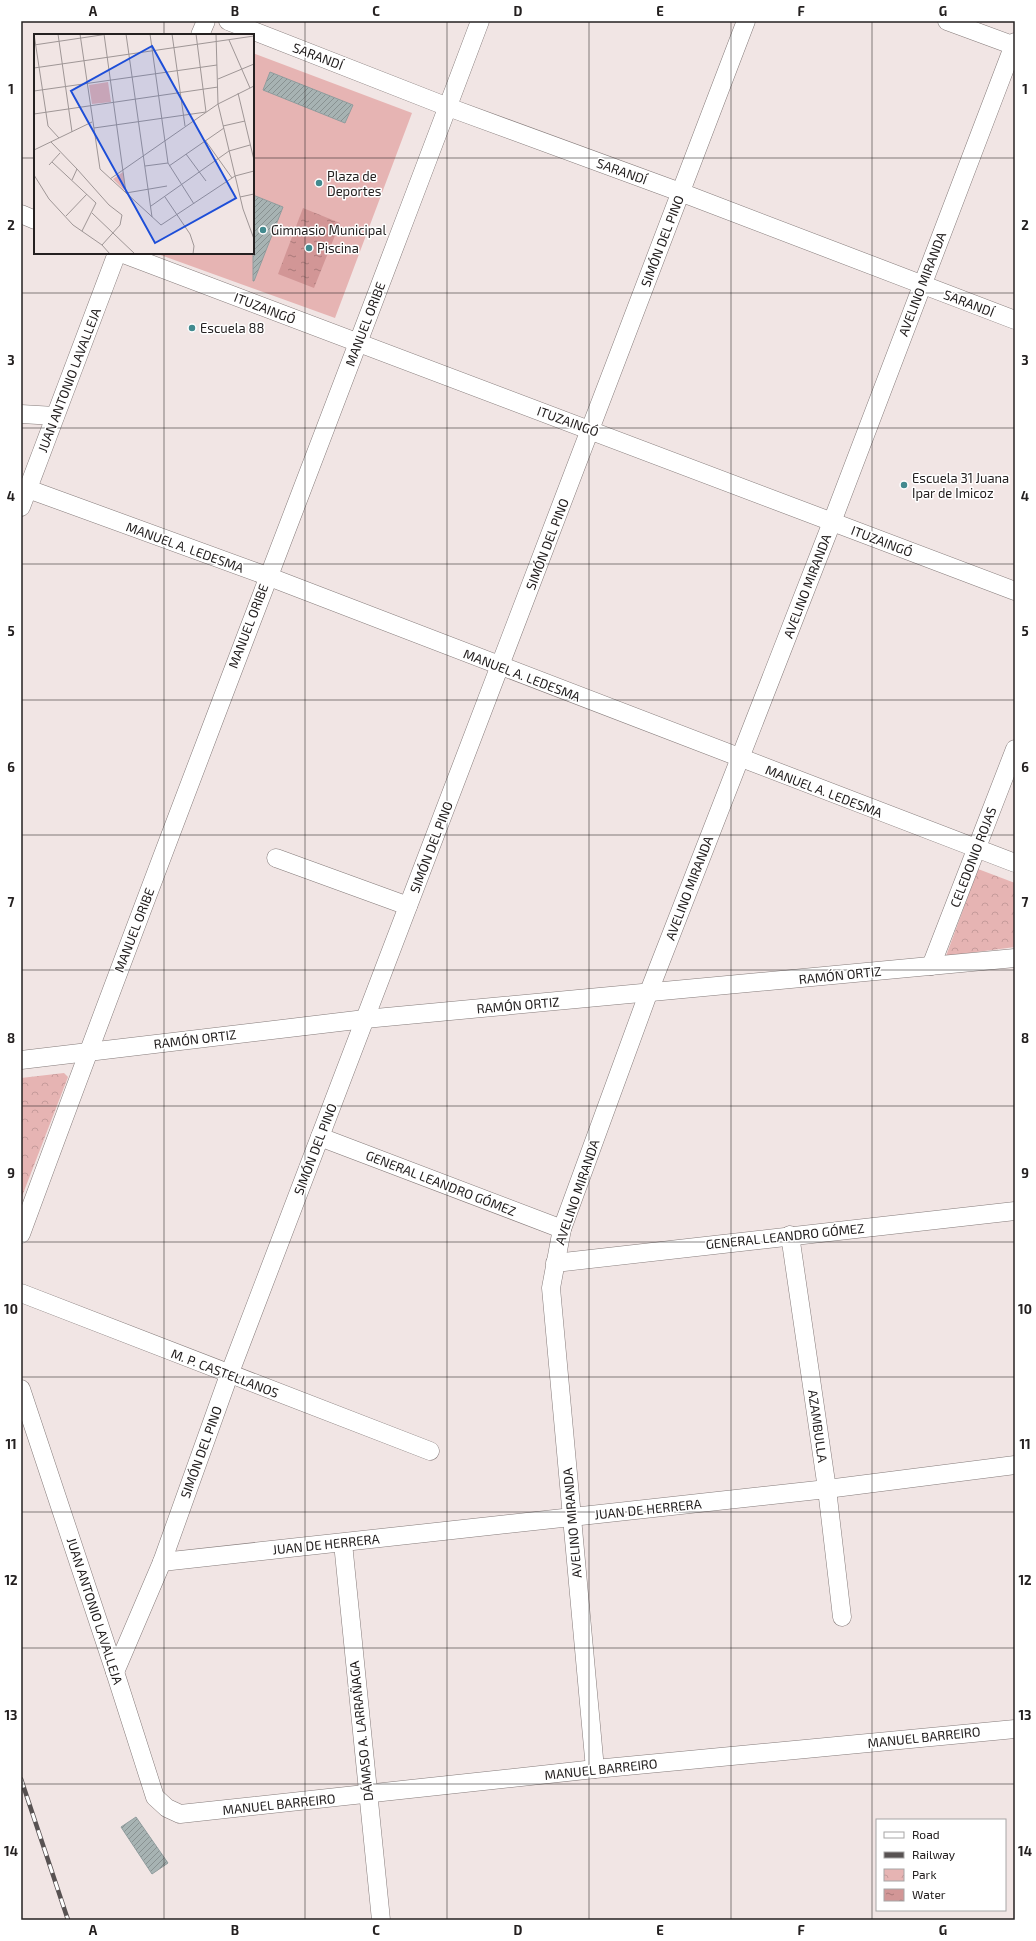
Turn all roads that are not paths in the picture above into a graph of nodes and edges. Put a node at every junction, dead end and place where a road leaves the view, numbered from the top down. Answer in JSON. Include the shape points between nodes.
{"nodes":[{"id":1,"x":206,"y":21,"type":"edge"},
{"id":2,"x":228,"y":21,"type":"edge"},
{"id":3,"x":480,"y":21,"type":"edge"},
{"id":4,"x":746,"y":21,"type":"edge"},
{"id":5,"x":947,"y":21,"type":"edge"},
{"id":6,"x":200,"y":34,"type":"edge"},
{"id":7,"x":1015,"y":44,"type":"edge"},
{"id":8,"x":448,"y":107,"type":"junction"},
{"id":9,"x":680,"y":192,"type":"junction"},
{"id":10,"x":21,"y":214,"type":"edge"},
{"id":11,"x":34,"y":220,"type":"edge"},
{"id":12,"x":117,"y":254,"type":"edge"},
{"id":13,"x":124,"y":254,"type":"edge"},
{"id":14,"x":922,"y":284,"type":"junction"},
{"id":15,"x":1015,"y":320,"type":"edge"},
{"id":16,"x":357,"y":344,"type":"junction"},
{"id":17,"x":21,"y":414,"type":"edge"},
{"id":18,"x":55,"y":416,"type":"junction"},
{"id":19,"x":591,"y":430,"type":"junction"},
{"id":20,"x":28,"y":489,"type":"junction"},
{"id":21,"x":21,"y":507,"type":"edge"},
{"id":22,"x":832,"y":522,"type":"junction"},
{"id":23,"x":267,"y":576,"type":"junction"},
{"id":24,"x":1015,"y":591,"type":"edge"},
{"id":25,"x":500,"y":666,"type":"junction"},
{"id":26,"x":1015,"y":749,"type":"edge"},
{"id":27,"x":740,"y":759,"type":"junction"},
{"id":28,"x":977,"y":848,"type":"junction"},
{"id":29,"x":276,"y":858,"type":"dead end"},
{"id":30,"x":1015,"y":863,"type":"edge"},
{"id":31,"x":408,"y":906,"type":"junction"},
{"id":32,"x":1015,"y":958,"type":"edge"},
{"id":33,"x":931,"y":966,"type":"junction"},
{"id":34,"x":648,"y":994,"type":"junction"},
{"id":35,"x":365,"y":1019,"type":"junction"},
{"id":36,"x":87,"y":1052,"type":"junction"},
{"id":37,"x":21,"y":1060,"type":"edge"},
{"id":38,"x":320,"y":1137,"type":"junction"},
{"id":39,"x":1015,"y":1211,"type":"edge"},
{"id":40,"x":562,"y":1229,"type":"junction"},
{"id":41,"x":21,"y":1234,"type":"edge"},
{"id":42,"x":790,"y":1235,"type":"junction"},
{"id":43,"x":555,"y":1263,"type":"junction"},
{"id":44,"x":21,"y":1293,"type":"edge"},
{"id":45,"x":229,"y":1375,"type":"junction"},
{"id":46,"x":21,"y":1389,"type":"edge"},
{"id":47,"x":430,"y":1451,"type":"dead end"},
{"id":48,"x":1015,"y":1465,"type":"edge"},
{"id":49,"x":827,"y":1489,"type":"junction"},
{"id":50,"x":572,"y":1517,"type":"junction"},
{"id":51,"x":343,"y":1543,"type":"junction"},
{"id":52,"x":162,"y":1562,"type":"junction"},
{"id":53,"x":842,"y":1617,"type":"dead end"},
{"id":54,"x":115,"y":1672,"type":"junction"},
{"id":55,"x":1015,"y":1729,"type":"edge"},
{"id":56,"x":595,"y":1769,"type":"junction"},
{"id":57,"x":367,"y":1794,"type":"junction"},
{"id":58,"x":188,"y":1814,"type":"joint"},
{"id":59,"x":381,"y":1920,"type":"edge"}],
"edges":[{"from":1,"to":6,"type":"street"},
{"from":2,"to":8,"type":"street","name":"SARANDÍ"},
{"from":3,"to":8,"type":"street","name":"MANUEL ORIBE"},
{"from":4,"to":9,"type":"street","name":"SIMÓN DEL PINO"},
{"from":5,"to":7,"type":"street"},
{"from":7,"to":14,"type":"street","name":"AVELINO MIRANDA"},
{"from":8,"to":9,"type":"street","name":"SARANDÍ"},
{"from":8,"to":16,"type":"street","name":"MANUEL ORIBE"},
{"from":9,"to":14,"type":"street","name":"SARANDÍ"},
{"from":9,"to":19,"type":"street","name":"SIMÓN DEL PINO"},
{"from":10,"to":11,"type":"street"},
{"from":12,"to":18,"type":"street","name":"JUAN ANTONIO LAVALLEJA"},
{"from":13,"to":16,"type":"street","name":"ITUZAINGÓ"},
{"from":14,"to":15,"type":"street","name":"SARANDÍ"},
{"from":14,"to":22,"type":"street","name":"AVELINO MIRANDA"},
{"from":16,"to":19,"type":"street","name":"ITUZAINGÓ"},
{"from":16,"to":23,"type":"street","name":"MANUEL ORIBE"},
{"from":17,"to":18,"type":"street"},
{"from":18,"to":20,"type":"street","name":"JUAN ANTONIO LAVALLEJA"},
{"from":19,"to":22,"type":"street","name":"ITUZAINGÓ"},
{"from":19,"to":25,"type":"street","name":"SIMÓN DEL PINO"},
{"from":20,"to":21,"type":"street","name":"JUAN ANTONIO LAVALLEJA"},
{"from":20,"to":23,"type":"street","name":"MANUEL A. LEDESMA"},
{"from":22,"to":24,"type":"street","name":"ITUZAINGÓ"},
{"from":22,"to":27,"type":"street","name":"AVELINO MIRANDA"},
{"from":23,"to":25,"type":"street","name":"MANUEL A. LEDESMA"},
{"from":23,"to":36,"type":"street","name":"MANUEL ORIBE"},
{"from":25,"to":27,"type":"street","name":"MANUEL A. LEDESMA"},
{"from":25,"to":31,"type":"street","name":"SIMÓN DEL PINO"},
{"from":26,"to":28,"type":"street","name":"CELEDONIO ROJAS"},
{"from":27,"to":28,"type":"street","name":"MANUEL A. LEDESMA"},
{"from":27,"to":34,"type":"street","name":"AVELINO MIRANDA"},
{"from":28,"to":30,"type":"street","name":"MANUEL A. LEDESMA"},
{"from":28,"to":33,"type":"street","name":"CELEDONIO ROJAS"},
{"from":29,"to":31,"type":"street"},
{"from":31,"to":35,"type":"street","name":"SIMÓN DEL PINO"},
{"from":32,"to":33,"type":"street","name":"RAMÓN ORTIZ"},
{"from":33,"to":34,"type":"street","name":"RAMÓN ORTIZ"},
{"from":34,"to":35,"type":"street","name":"RAMÓN ORTIZ"},
{"from":34,"to":40,"type":"street","name":"AVELINO MIRANDA"},
{"from":35,"to":36,"type":"street","name":"RAMÓN ORTIZ"},
{"from":35,"to":38,"type":"street","name":"SIMÓN DEL PINO"},
{"from":36,"to":37,"type":"street","name":"RAMÓN ORTIZ"},
{"from":36,"to":41,"type":"street","name":"MANUEL ORIBE"},
{"from":38,"to":40,"type":"street","name":"GENERAL LEANDRO GÓMEZ"},
{"from":38,"to":45,"type":"street","name":"SIMÓN DEL PINO"},
{"from":39,"to":42,"type":"street","name":"GENERAL LEANDRO GÓMEZ"},
{"from":40,"to":43,"type":"street","name":"AVELINO MIRANDA"},
{"from":42,"to":43,"type":"street","name":"GENERAL LEANDRO GÓMEZ"},
{"from":42,"to":49,"type":"street","name":"AZAMBULLA"},
{"from":43,"to":50,"type":"street","name":"AVELINO MIRANDA","via":[[551,1288],[553,1324]]},
{"from":44,"to":45,"type":"street","name":"M. P. CASTELLANOS"},
{"from":45,"to":47,"type":"street","name":"M. P. CASTELLANOS"},
{"from":45,"to":52,"type":"street","name":"SIMÓN DEL PINO"},
{"from":46,"to":54,"type":"street","name":"JUAN ANTONIO LAVALLEJA"},
{"from":48,"to":49,"type":"street","name":"JUAN DE HERRERA"},
{"from":49,"to":50,"type":"street","name":"JUAN DE HERRERA"},
{"from":49,"to":53,"type":"street","name":"AZAMBULLA"},
{"from":50,"to":51,"type":"street","name":"JUAN DE HERRERA"},
{"from":50,"to":56,"type":"street","name":"AVELINO MIRANDA"},
{"from":51,"to":52,"type":"street","name":"JUAN DE HERRERA"},
{"from":51,"to":57,"type":"street","name":"DÁMASO A. LARRAÑAGA"},
{"from":52,"to":54,"type":"street","name":"SIMÓN DEL PINO"},
{"from":54,"to":58,"type":"street","name":"JUAN ANTONIO LAVALLEJA","via":[[155,1797],[167,1808],[180,1814]]},
{"from":55,"to":56,"type":"street","name":"MANUEL BARREIRO"},
{"from":56,"to":57,"type":"street","name":"MANUEL BARREIRO"},
{"from":57,"to":58,"type":"street","name":"MANUEL BARREIRO"},
{"from":57,"to":59,"type":"street","name":"DÁMASO A. LARRAÑAGA"}]}
